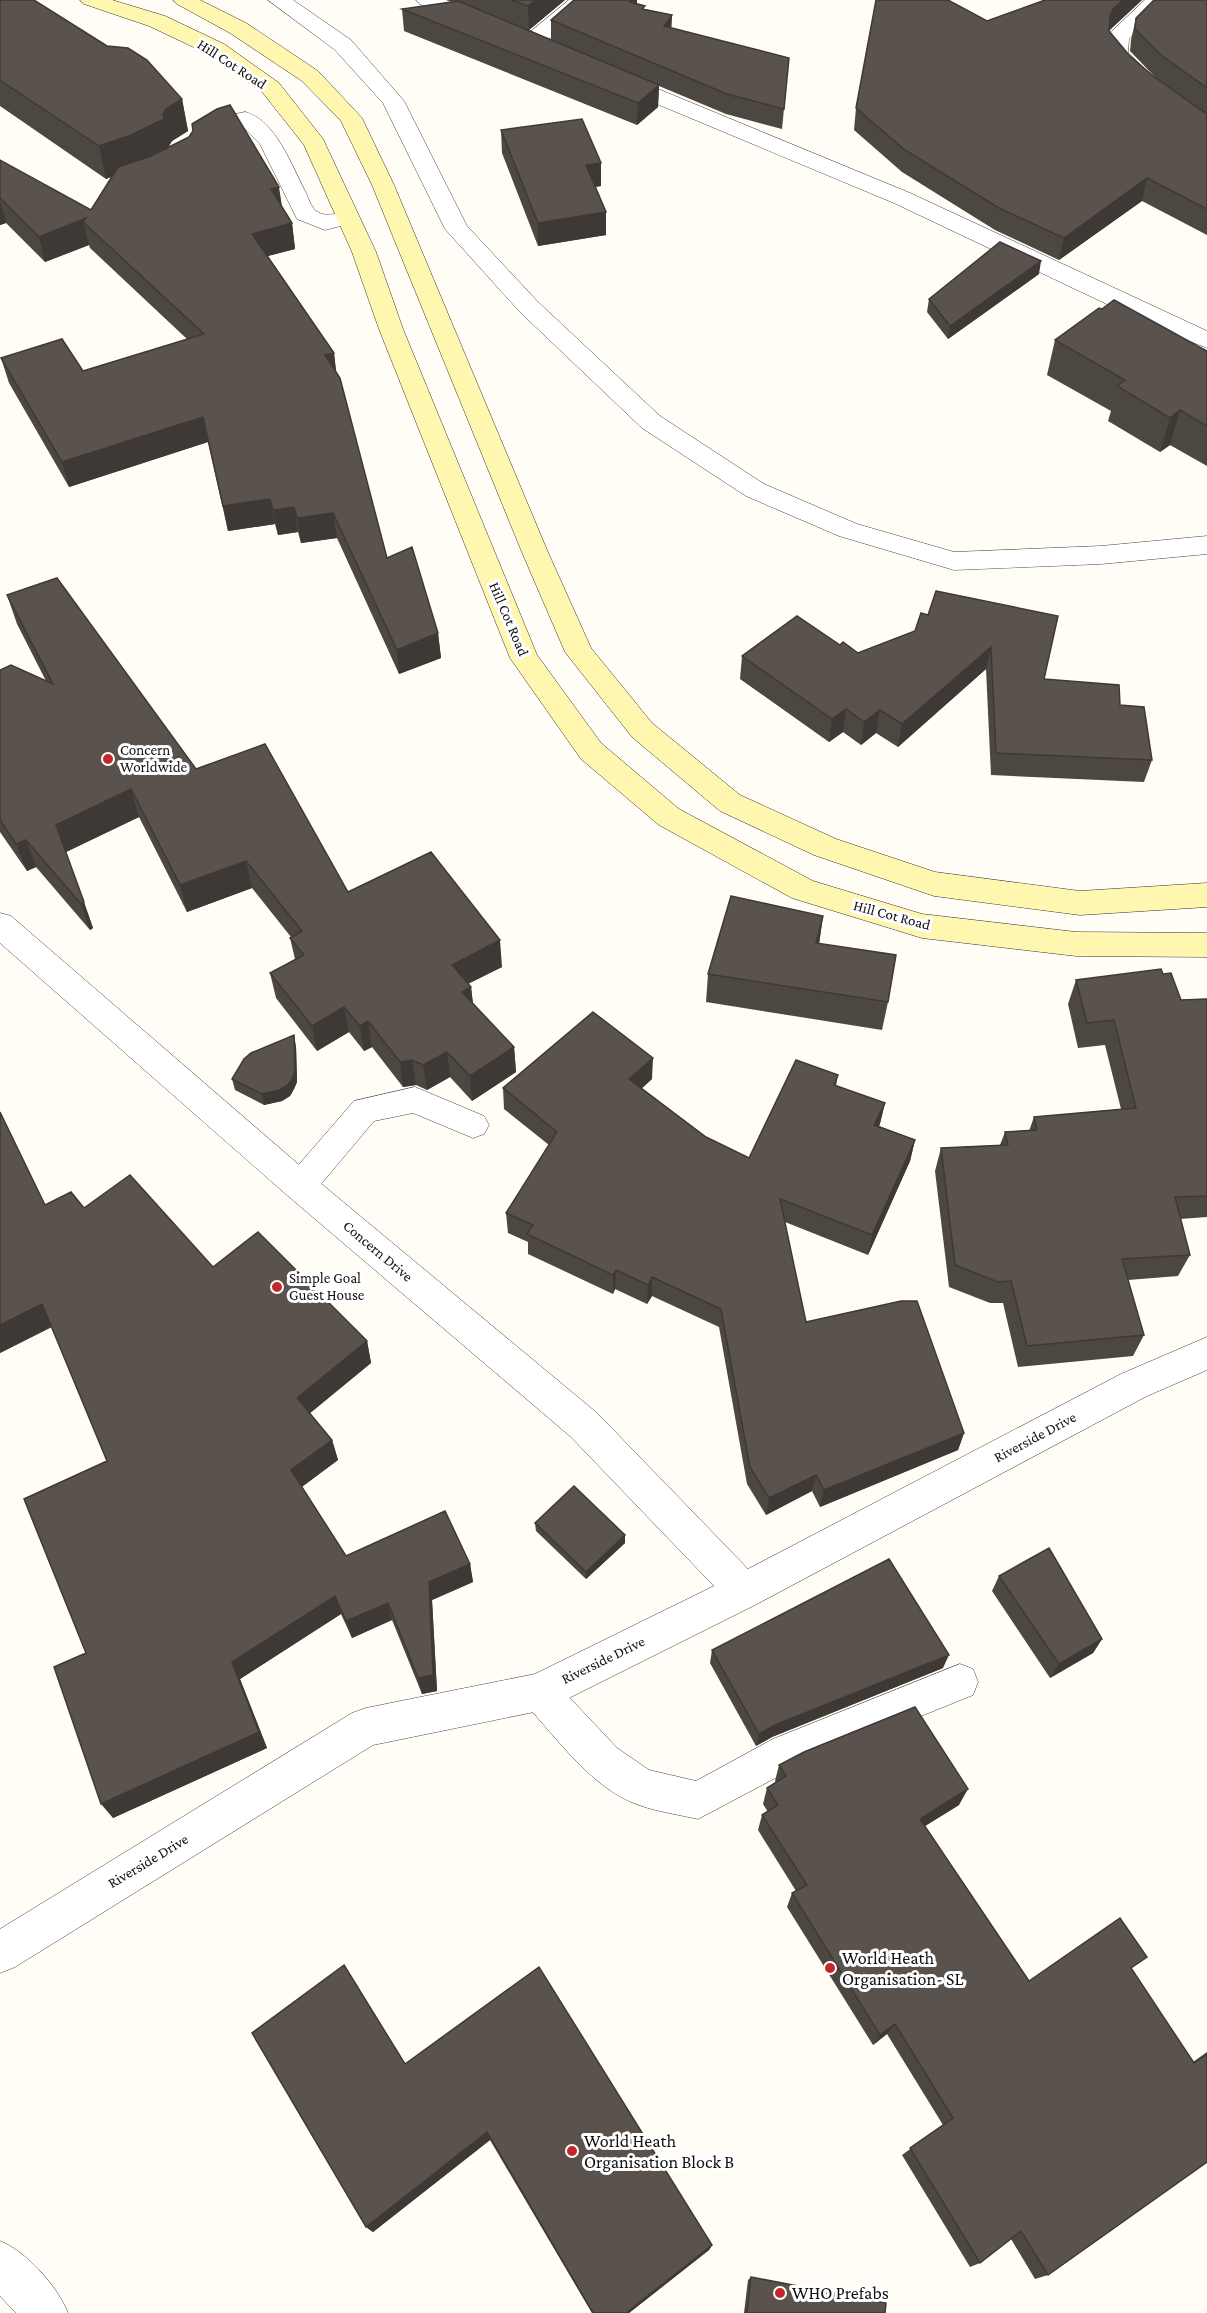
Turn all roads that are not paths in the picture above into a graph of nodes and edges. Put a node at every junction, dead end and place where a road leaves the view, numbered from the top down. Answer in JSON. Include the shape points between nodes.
{"nodes":[{"id":1,"x":92,"y":0,"type":"edge"},
{"id":2,"x":187,"y":0,"type":"edge"},
{"id":3,"x":279,"y":0,"type":"edge"},
{"id":4,"x":427,"y":0,"type":"edge"},
{"id":5,"x":582,"y":0,"type":"edge"},
{"id":6,"x":1157,"y":0,"type":"edge"},
{"id":7,"x":532,"y":42,"type":"junction"},
{"id":8,"x":554,"y":51,"type":"edge"},
{"id":9,"x":595,"y":70,"type":"edge"},
{"id":10,"x":1207,"y":127,"type":"edge"},
{"id":11,"x":182,"y":147,"type":"edge"},
{"id":12,"x":348,"y":217,"type":"junction"},
{"id":13,"x":1207,"y":340,"type":"edge"},
{"id":14,"x":1207,"y":545,"type":"edge"},
{"id":15,"x":1207,"y":895,"type":"edge"},
{"id":16,"x":0,"y":925,"type":"edge"},
{"id":17,"x":1207,"y":945,"type":"edge"},
{"id":18,"x":473,"y":1125,"type":"dead end"},
{"id":19,"x":300,"y":1186,"type":"junction"},
{"id":20,"x":1207,"y":1353,"type":"edge"},
{"id":21,"x":744,"y":1591,"type":"junction"},
{"id":22,"x":960,"y":1682,"type":"dead end"},
{"id":23,"x":539,"y":1692,"type":"junction"},
{"id":24,"x":0,"y":1952,"type":"edge"},
{"id":25,"x":0,"y":2263,"type":"edge"},
{"id":26,"x":46,"y":2313,"type":"edge"}],
"edges":[{"from":1,"to":12,"type":"main road","name":"Hill Cot Road","via":[[157,21],[206,45],[271,88],[315,144]]},
{"from":2,"to":15,"type":"main road","name":"Hill Cot Road","via":[[310,76],[351,118],[383,184],[579,652],[642,730],[730,803],[825,847],[934,884],[1080,903]]},
{"from":3,"to":14,"type":"street","via":[[343,45],[393,101],[456,229],[529,307],[651,422],[755,490],[848,530],[954,561],[1101,555]]},
{"from":4,"to":7,"type":"street"},
{"from":5,"to":7,"type":"street"},
{"from":6,"to":10,"type":"street","via":[[1119,37],[1117,52],[1125,65],[1150,86]]},
{"from":7,"to":8,"type":"street"},
{"from":9,"to":13,"type":"street","via":[[902,198]]},
{"from":11,"to":12,"type":"lane","via":[[219,124],[244,118],[269,141],[305,214],[326,223]]},
{"from":12,"to":17,"type":"main road","name":"Hill Cot Road","via":[[524,658],[591,751],[669,817],[803,890],[922,926],[1076,944]]},
{"from":16,"to":19,"type":"street","name":"Concern Drive"},
{"from":18,"to":19,"type":"lane","via":[[415,1100],[365,1110]]},
{"from":19,"to":21,"type":"street","name":"Concern Drive","via":[[584,1425]]},
{"from":20,"to":21,"type":"street","name":"Riverside Drive","via":[[1134,1385]]},
{"from":21,"to":23,"type":"street","name":"Riverside Drive"},
{"from":22,"to":23,"type":"lane","via":[[786,1752],[698,1800],[641,1787],[632,1781],[604,1761]]},
{"from":23,"to":24,"type":"street","name":"Riverside Drive","via":[[366,1727]]},
{"from":25,"to":26,"type":"street"}]}
